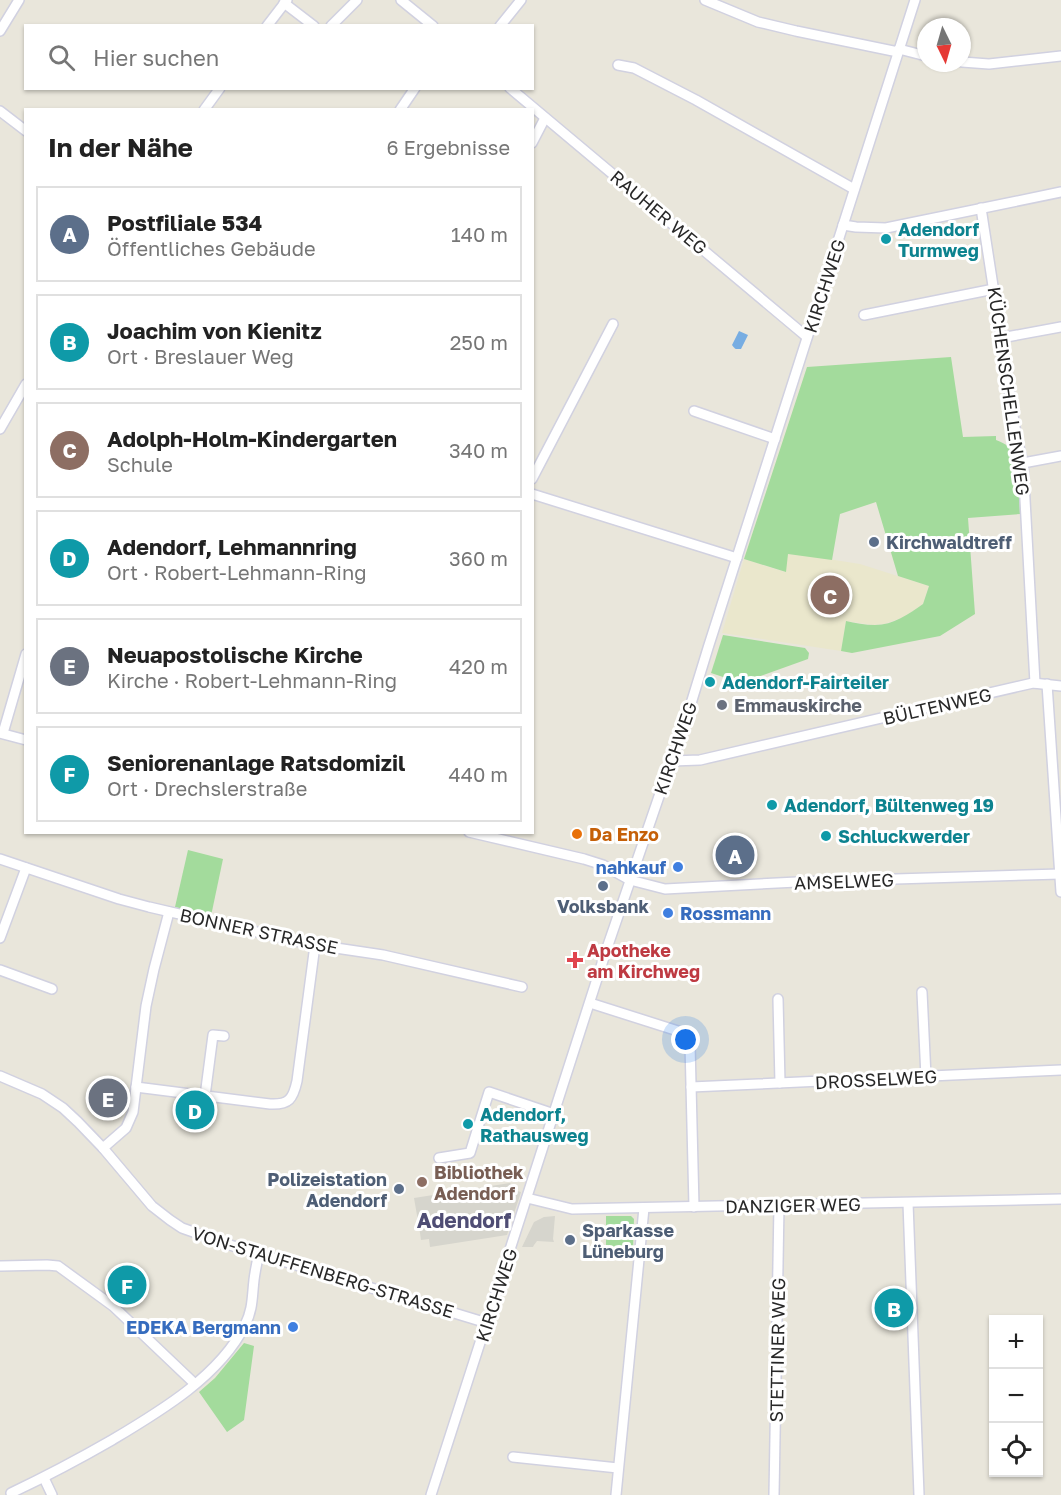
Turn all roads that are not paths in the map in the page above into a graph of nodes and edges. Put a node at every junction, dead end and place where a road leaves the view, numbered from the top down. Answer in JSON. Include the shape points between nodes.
{"nodes":[{"id":1,"x":20,"y":0,"type":"edge"},
{"id":2,"x":357,"y":0,"type":"edge"},
{"id":3,"x":401,"y":0,"type":"edge"},
{"id":4,"x":521,"y":0,"type":"edge"},
{"id":5,"x":705,"y":0,"type":"edge"},
{"id":6,"x":915,"y":0,"type":"edge"},
{"id":7,"x":285,"y":1,"type":"edge"},
{"id":8,"x":268,"y":24,"type":"edge"},
{"id":9,"x":312,"y":24,"type":"edge"},
{"id":10,"x":333,"y":24,"type":"edge"},
{"id":11,"x":431,"y":24,"type":"edge"},
{"id":12,"x":502,"y":24,"type":"edge"},
{"id":13,"x":0,"y":31,"type":"edge"},
{"id":14,"x":898,"y":51,"type":"junction"},
{"id":15,"x":917,"y":54,"type":"edge"},
{"id":16,"x":1061,"y":56,"type":"edge"},
{"id":17,"x":971,"y":63,"type":"edge"},
{"id":18,"x":618,"y":65,"type":"dead end"},
{"id":19,"x":219,"y":90,"type":"edge"},
{"id":20,"x":414,"y":90,"type":"edge"},
{"id":21,"x":512,"y":90,"type":"edge"},
{"id":22,"x":205,"y":108,"type":"edge"},
{"id":23,"x":401,"y":108,"type":"edge"},
{"id":24,"x":533,"y":108,"type":"edge"},
{"id":25,"x":534,"y":109,"type":"edge"},
{"id":26,"x":0,"y":111,"type":"edge"},
{"id":27,"x":545,"y":118,"type":"junction"},
{"id":28,"x":24,"y":129,"type":"edge"},
{"id":29,"x":534,"y":139,"type":"edge"},
{"id":30,"x":854,"y":189,"type":"junction"},
{"id":31,"x":1061,"y":192,"type":"edge"},
{"id":32,"x":981,"y":208,"type":"junction"},
{"id":33,"x":843,"y":225,"type":"junction"},
{"id":34,"x":994,"y":289,"type":"junction"},
{"id":35,"x":864,"y":315,"type":"dead end"},
{"id":36,"x":613,"y":324,"type":"dead end"},
{"id":37,"x":1061,"y":327,"type":"edge"},
{"id":38,"x":807,"y":337,"type":"junction"},
{"id":39,"x":1001,"y":338,"type":"junction"},
{"id":40,"x":24,"y":387,"type":"edge"},
{"id":41,"x":694,"y":411,"type":"dead end"},
{"id":42,"x":0,"y":429,"type":"edge"},
{"id":43,"x":775,"y":439,"type":"junction"},
{"id":44,"x":1061,"y":456,"type":"edge"},
{"id":45,"x":1023,"y":463,"type":"junction"},
{"id":46,"x":534,"y":475,"type":"edge"},
{"id":47,"x":534,"y":495,"type":"edge"},
{"id":48,"x":737,"y":558,"type":"junction"},
{"id":49,"x":24,"y":660,"type":"edge"},
{"id":50,"x":1035,"y":683,"type":"junction"},
{"id":51,"x":1047,"y":684,"type":"junction"},
{"id":52,"x":1061,"y":686,"type":"edge"},
{"id":53,"x":1,"y":733,"type":"edge"},
{"id":54,"x":24,"y":740,"type":"edge"},
{"id":55,"x":672,"y":762,"type":"junction"},
{"id":56,"x":478,"y":834,"type":"edge"},
{"id":57,"x":0,"y":859,"type":"edge"},
{"id":58,"x":26,"y":868,"type":"junction"},
{"id":59,"x":1060,"y":874,"type":"edge"},
{"id":60,"x":630,"y":880,"type":"junction"},
{"id":61,"x":1061,"y":892,"type":"edge"},
{"id":62,"x":169,"y":912,"type":"junction"},
{"id":63,"x":0,"y":938,"type":"edge"},
{"id":64,"x":315,"y":945,"type":"junction"},
{"id":65,"x":0,"y":970,"type":"edge"},
{"id":66,"x":522,"y":987,"type":"dead end"},
{"id":67,"x":52,"y":989,"type":"dead end"},
{"id":68,"x":922,"y":992,"type":"dead end"},
{"id":69,"x":778,"y":999,"type":"dead end"},
{"id":70,"x":590,"y":1003,"type":"junction"},
{"id":71,"x":224,"y":1036,"type":"dead end"},
{"id":72,"x":1061,"y":1070,"type":"edge"},
{"id":73,"x":0,"y":1076,"type":"edge"},
{"id":74,"x":926,"y":1077,"type":"junction"},
{"id":75,"x":780,"y":1083,"type":"junction"},
{"id":76,"x":136,"y":1087,"type":"junction"},
{"id":77,"x":691,"y":1087,"type":"junction"},
{"id":78,"x":205,"y":1096,"type":"junction"},
{"id":79,"x":554,"y":1114,"type":"junction"},
{"id":80,"x":103,"y":1148,"type":"junction"},
{"id":81,"x":439,"y":1158,"type":"dead end"},
{"id":82,"x":527,"y":1198,"type":"junction"},
{"id":83,"x":1061,"y":1199,"type":"edge"},
{"id":84,"x":908,"y":1203,"type":"junction"},
{"id":85,"x":779,"y":1205,"type":"junction"},
{"id":86,"x":694,"y":1207,"type":"junction"},
{"id":87,"x":644,"y":1208,"type":"junction"},
{"id":88,"x":259,"y":1253,"type":"junction"},
{"id":89,"x":1,"y":1266,"type":"edge"},
{"id":90,"x":487,"y":1323,"type":"junction"},
{"id":91,"x":195,"y":1384,"type":"junction"},
{"id":92,"x":513,"y":1457,"type":"dead end"},
{"id":93,"x":618,"y":1468,"type":"junction"},
{"id":94,"x":44,"y":1478,"type":"junction"},
{"id":95,"x":11,"y":1493,"type":"dead end"},
{"id":96,"x":52,"y":1495,"type":"edge"},
{"id":97,"x":431,"y":1495,"type":"edge"},
{"id":98,"x":616,"y":1495,"type":"edge"},
{"id":99,"x":774,"y":1495,"type":"edge"},
{"id":100,"x":919,"y":1495,"type":"edge"}],
"edges":[{"from":1,"to":13,"type":"street"},
{"from":2,"to":10,"type":"street"},
{"from":3,"to":11,"type":"street"},
{"from":4,"to":12,"type":"street"},
{"from":5,"to":14,"type":"street","via":[[758,22]]},
{"from":6,"to":14,"type":"street","name":"KIRCHWEG"},
{"from":7,"to":8,"type":"street"},
{"from":7,"to":9,"type":"street"},
{"from":14,"to":15,"type":"street"},
{"from":14,"to":30,"type":"street","name":"KIRCHWEG"},
{"from":16,"to":17,"type":"street"},
{"from":18,"to":30,"type":"street","via":[[634,68],[696,100]]},
{"from":19,"to":22,"type":"street"},
{"from":20,"to":23,"type":"street"},
{"from":21,"to":24,"type":"street","name":"RAUHER WEG"},
{"from":25,"to":27,"type":"street","name":"RAUHER WEG"},
{"from":26,"to":28,"type":"street"},
{"from":27,"to":29,"type":"street"},
{"from":27,"to":38,"type":"street","name":"RAUHER WEG"},
{"from":30,"to":33,"type":"street","name":"KIRCHWEG"},
{"from":31,"to":32,"type":"street"},
{"from":32,"to":33,"type":"street","via":[[886,228]]},
{"from":32,"to":34,"type":"street","name":"KÜCHENSCHELLENWEG"},
{"from":33,"to":38,"type":"street","name":"KIRCHWEG"},
{"from":34,"to":35,"type":"street"},
{"from":34,"to":39,"type":"street","name":"KÜCHENSCHELLENWEG"},
{"from":36,"to":46,"type":"street"},
{"from":37,"to":39,"type":"street"},
{"from":38,"to":43,"type":"street","name":"KIRCHWEG"},
{"from":39,"to":45,"type":"street","name":"KÜCHENSCHELLENWEG"},
{"from":40,"to":42,"type":"street"},
{"from":41,"to":43,"type":"street"},
{"from":43,"to":48,"type":"street","name":"KIRCHWEG"},
{"from":44,"to":45,"type":"street"},
{"from":45,"to":50,"type":"street","name":"KÜCHENSCHELLENWEG"},
{"from":47,"to":48,"type":"street"},
{"from":48,"to":55,"type":"street","name":"KIRCHWEG"},
{"from":49,"to":53,"type":"street"},
{"from":50,"to":51,"type":"street","name":"BÜLTENWEG"},
{"from":50,"to":55,"type":"street","name":"BÜLTENWEG","via":[[700,760]]},
{"from":51,"to":52,"type":"street","name":"BÜLTENWEG"},
{"from":51,"to":59,"type":"street"},
{"from":53,"to":54,"type":"street"},
{"from":55,"to":60,"type":"street","name":"KIRCHWEG"},
{"from":56,"to":60,"type":"street","name":"AMSELWEG","via":[[584,859]]},
{"from":57,"to":58,"type":"street","name":"BONNER STRASSE"},
{"from":58,"to":62,"type":"street","name":"BONNER STRASSE"},
{"from":58,"to":63,"type":"street"},
{"from":59,"to":60,"type":"street","name":"AMSELWEG","via":[[666,889]]},
{"from":59,"to":61,"type":"street"},
{"from":60,"to":70,"type":"street","name":"KIRCHWEG"},
{"from":62,"to":64,"type":"street","name":"BONNER STRASSE"},
{"from":62,"to":76,"type":"street","via":[[148,997]]},
{"from":64,"to":66,"type":"street","name":"BONNER STRASSE","via":[[392,957]]},
{"from":64,"to":78,"type":"street","via":[[297,1082],[290,1100],[277,1105]]},
{"from":65,"to":67,"type":"street"},
{"from":68,"to":74,"type":"street"},
{"from":69,"to":75,"type":"street"},
{"from":70,"to":77,"type":"street","via":[[683,1033],[690,1044]]},
{"from":70,"to":79,"type":"street","name":"KIRCHWEG"},
{"from":71,"to":78,"type":"street","via":[[213,1035]]},
{"from":72,"to":74,"type":"street","name":"DROSSELWEG"},
{"from":73,"to":80,"type":"street","name":"VON-STAUFFENBERG-STRASSE","via":[[45,1096]]},
{"from":74,"to":75,"type":"street","name":"DROSSELWEG"},
{"from":75,"to":77,"type":"street","name":"DROSSELWEG"},
{"from":76,"to":78,"type":"street"},
{"from":76,"to":80,"type":"street","via":[[133,1112],[126,1128]]},
{"from":77,"to":86,"type":"street"},
{"from":79,"to":81,"type":"street","via":[[489,1092],[470,1153]]},
{"from":79,"to":82,"type":"street","name":"KIRCHWEG"},
{"from":80,"to":88,"type":"street","name":"VON-STAUFFENBERG-STRASSE","via":[[152,1206],[170,1220],[190,1231]]},
{"from":82,"to":87,"type":"street","name":"DANZIGER WEG","via":[[572,1209]]},
{"from":82,"to":90,"type":"street","name":"KIRCHWEG"},
{"from":83,"to":84,"type":"street","name":"DANZIGER WEG"},
{"from":84,"to":85,"type":"street","name":"DANZIGER WEG"},
{"from":84,"to":100,"type":"street"},
{"from":85,"to":86,"type":"street","name":"DANZIGER WEG"},
{"from":85,"to":99,"type":"street","name":"STETTINER WEG"},
{"from":86,"to":87,"type":"street","name":"DANZIGER WEG"},
{"from":87,"to":93,"type":"street"},
{"from":88,"to":90,"type":"street","name":"VON-STAUFFENBERG-STRASSE"},
{"from":88,"to":91,"type":"street","via":[[253,1304],[245,1326]]},
{"from":89,"to":91,"type":"street","via":[[58,1266],[113,1306]]},
{"from":90,"to":97,"type":"street","name":"KIRCHWEG"},
{"from":91,"to":94,"type":"street","via":[[138,1424]]},
{"from":92,"to":93,"type":"street"},
{"from":93,"to":98,"type":"street"},
{"from":94,"to":95,"type":"street"},
{"from":94,"to":96,"type":"street"}]}
